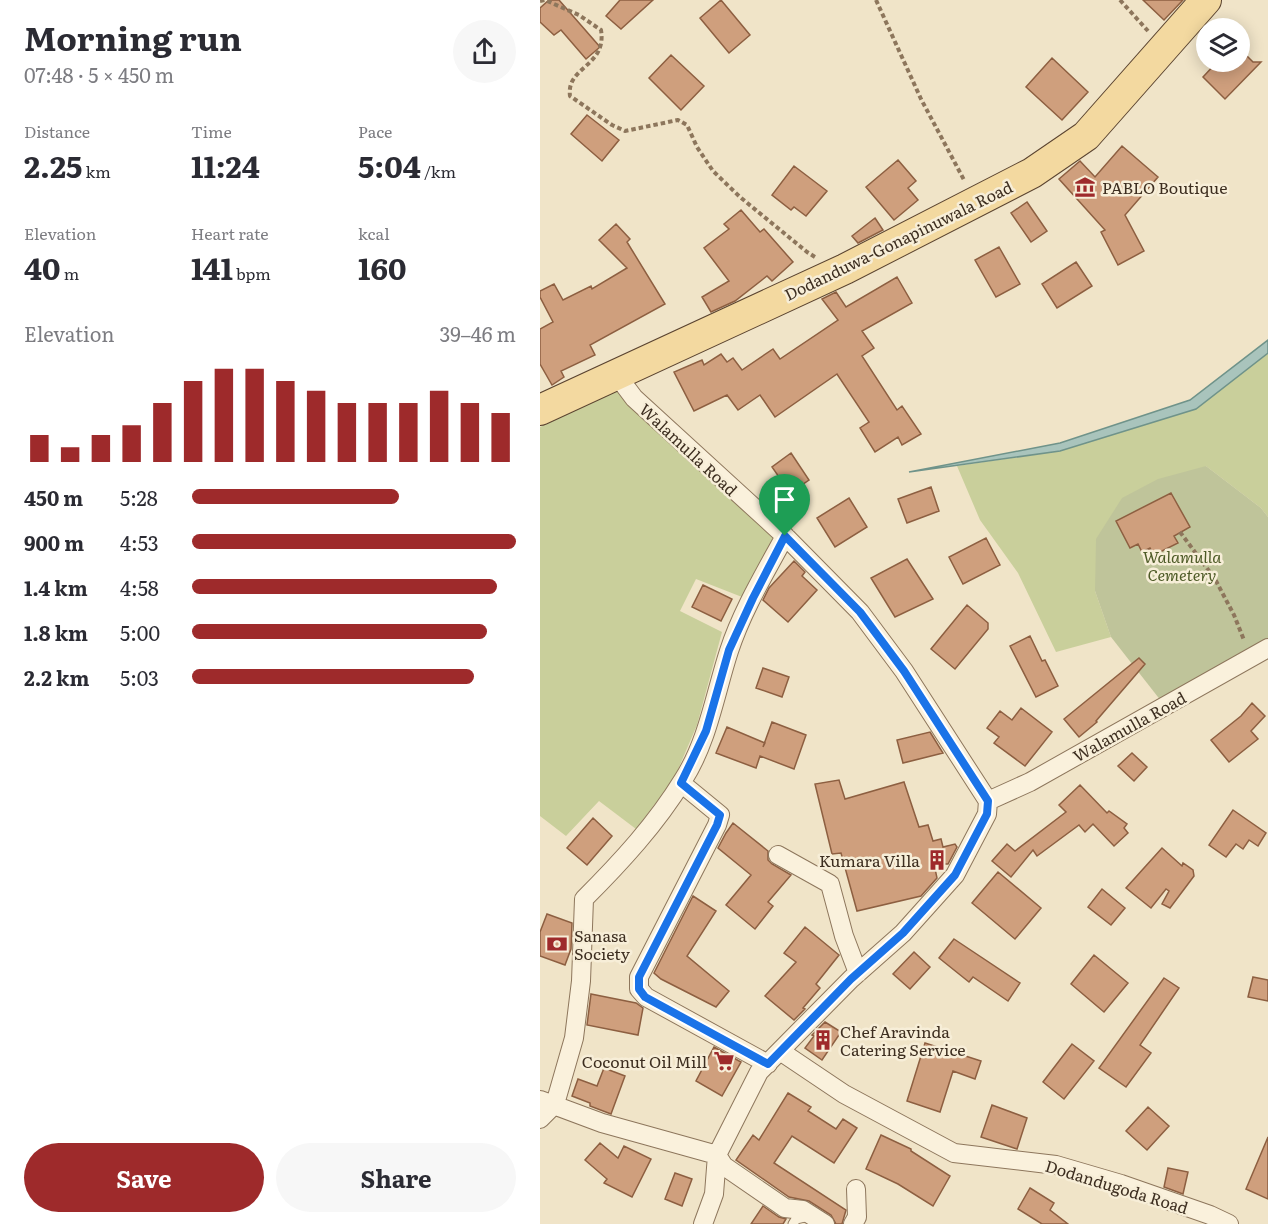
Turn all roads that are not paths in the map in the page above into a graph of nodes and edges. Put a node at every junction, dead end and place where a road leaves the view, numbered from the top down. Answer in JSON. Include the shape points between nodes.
{"nodes":[{"id":1,"x":1206,"y":0,"type":"edge"},
{"id":2,"x":616,"y":374,"type":"junction"},
{"id":3,"x":540,"y":410,"type":"edge"},
{"id":4,"x":785,"y":536,"type":"junction"},
{"id":5,"x":1268,"y":648,"type":"edge"},
{"id":6,"x":681,"y":783,"type":"junction"},
{"id":7,"x":988,"y":801,"type":"junction"},
{"id":8,"x":778,"y":855,"type":"dead end"},
{"id":9,"x":858,"y":973,"type":"junction"},
{"id":10,"x":774,"y":1057,"type":"junction"},
{"id":11,"x":548,"y":1102,"type":"edge"},
{"id":12,"x":540,"y":1119,"type":"edge"},
{"id":13,"x":717,"y":1155,"type":"junction"},
{"id":14,"x":856,"y":1189,"type":"dead end"},
{"id":15,"x":818,"y":1220,"type":"edge"},
{"id":16,"x":703,"y":1224,"type":"edge"},
{"id":17,"x":793,"y":1224,"type":"edge"},
{"id":18,"x":853,"y":1224,"type":"edge"},
{"id":19,"x":1229,"y":1224,"type":"edge"}],
"edges":[{"from":1,"to":2,"type":"main road","name":"Dodanduwa-Gonapinuwala Road","via":[[1086,136],[1032,173],[845,269]]},
{"from":2,"to":3,"type":"main road","name":"Dodanduwa-Gonapinuwala Road"},
{"from":2,"to":4,"type":"street","name":"Walamulla Road","via":[[634,398]]},
{"from":4,"to":6,"type":"street","via":[[729,650],[706,731]]},
{"from":4,"to":7,"type":"street","name":"Walamulla Road","via":[[866,620],[904,671]]},
{"from":5,"to":7,"type":"street","name":"Walamulla Road","via":[[1030,782]]},
{"from":6,"to":10,"type":"street","name":"Dodandugoda Road","via":[[720,815],[639,977],[639,989],[645,997]]},
{"from":6,"to":11,"type":"street","via":[[627,856],[584,899],[574,1038]]},
{"from":7,"to":9,"type":"street","via":[[987,814],[955,875],[903,933]]},
{"from":8,"to":9,"type":"street","via":[[830,884]]},
{"from":9,"to":10,"type":"street"},
{"from":10,"to":13,"type":"street","via":[[759,1072]]},
{"from":10,"to":19,"type":"street","name":"Dodandugoda Road","via":[[954,1153],[1056,1165]]},
{"from":11,"to":12,"type":"street"},
{"from":11,"to":13,"type":"street","via":[[602,1123]]},
{"from":13,"to":15,"type":"street","via":[[724,1166],[785,1208],[803,1210]]},
{"from":13,"to":16,"type":"street","via":[[714,1194]]},
{"from":14,"to":18,"type":"street","via":[[857,1217]]},
{"from":15,"to":17,"type":"lane","via":[[796,1219]]}]}
